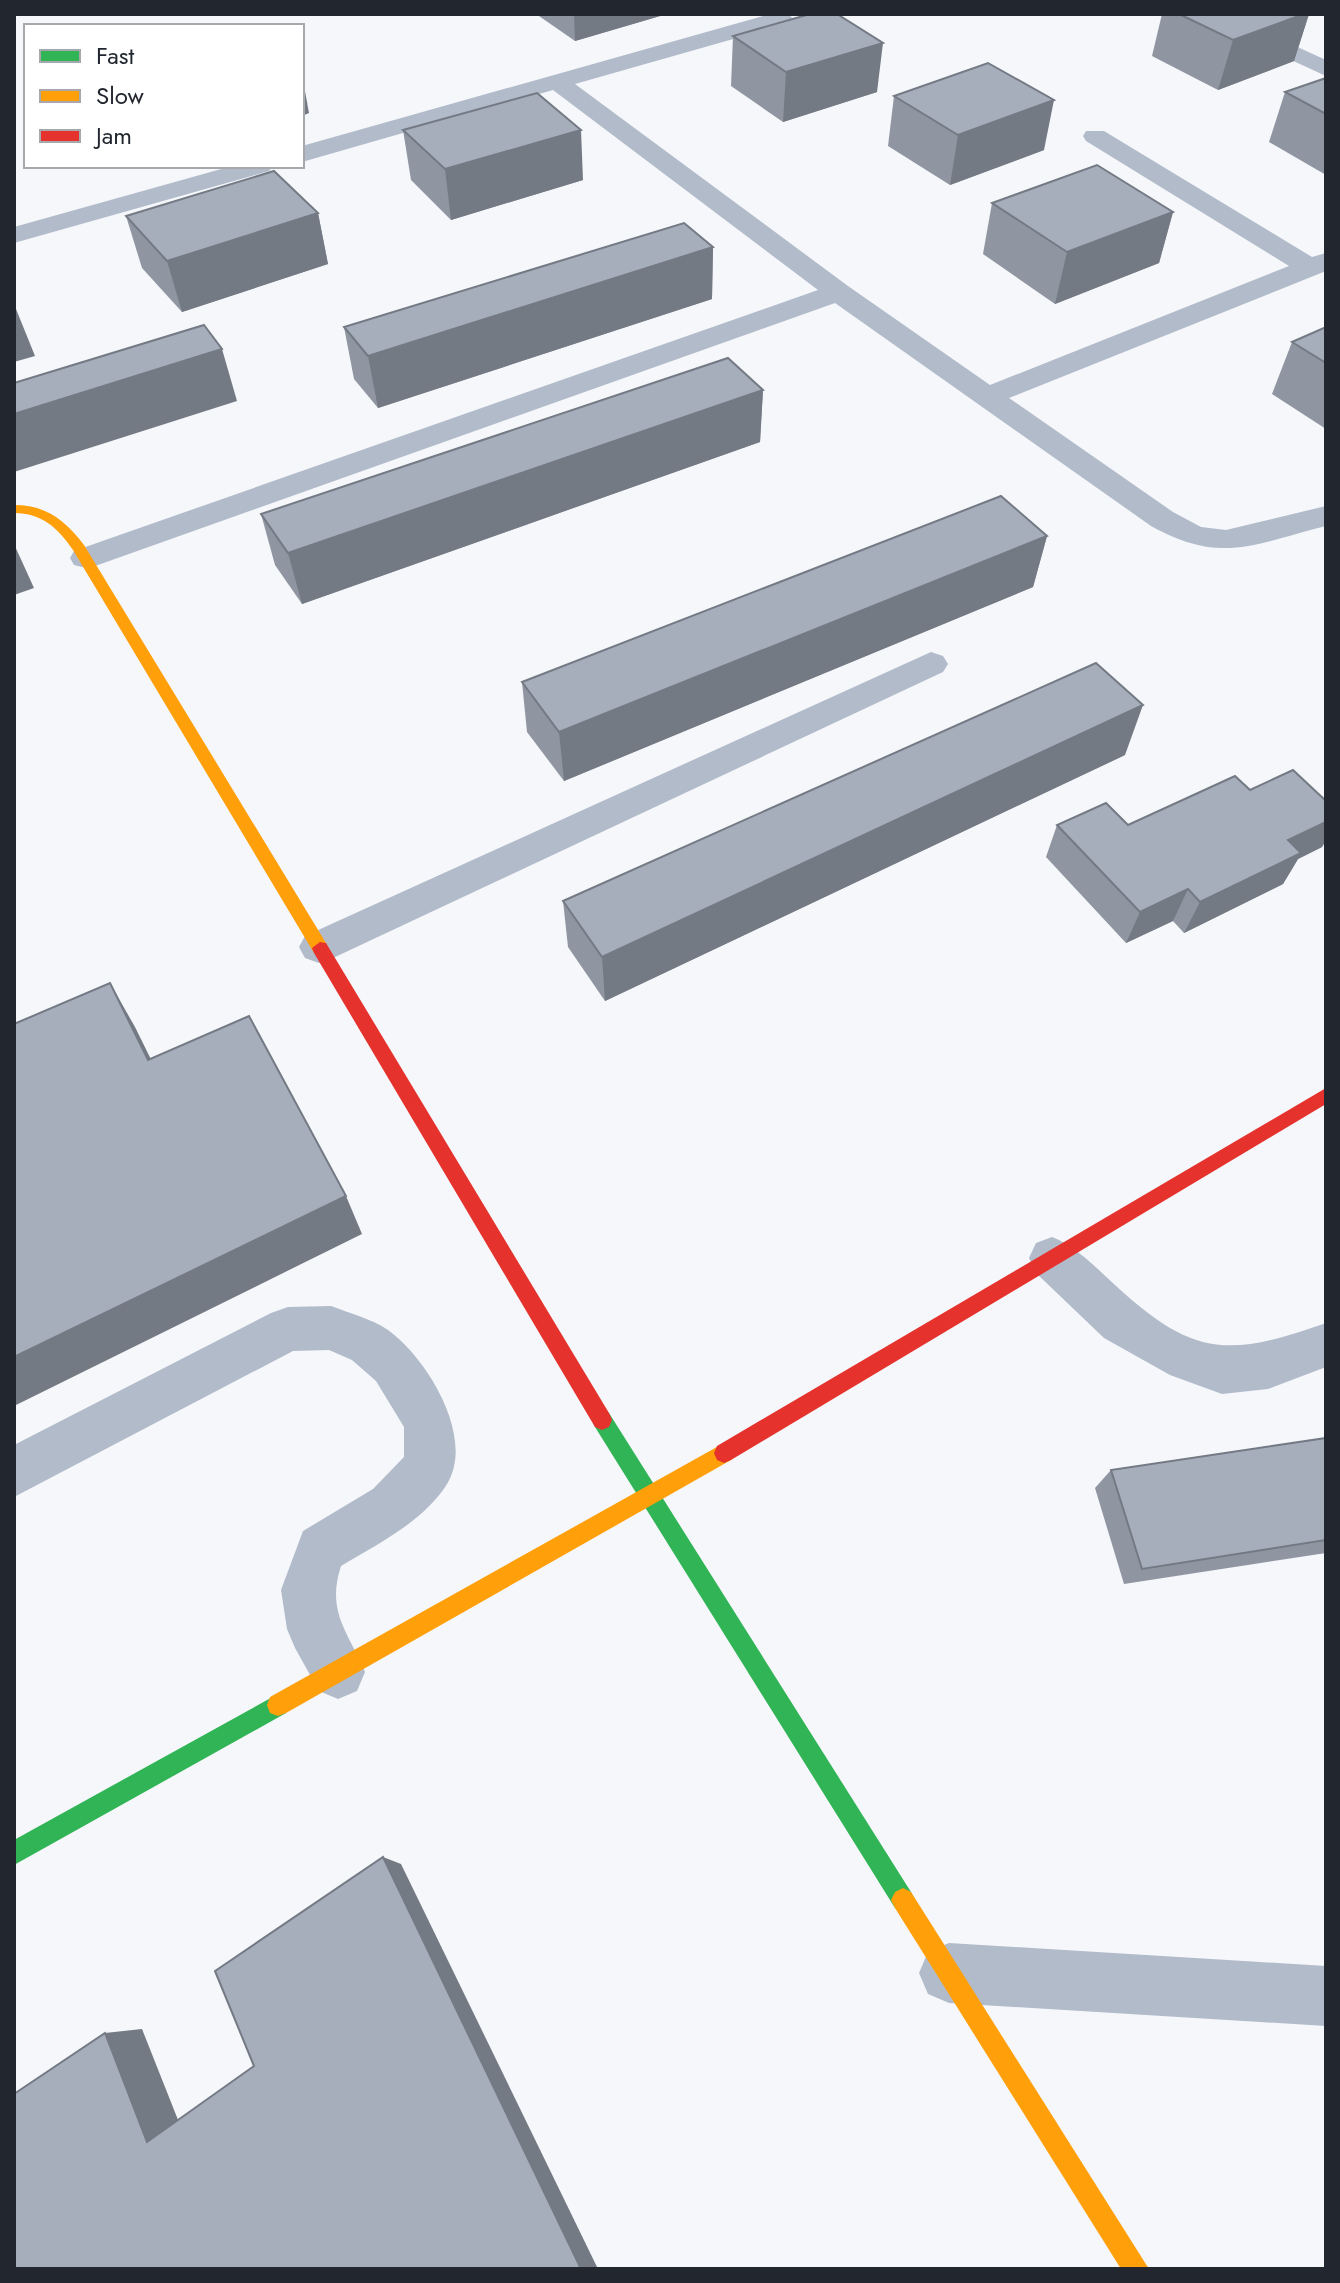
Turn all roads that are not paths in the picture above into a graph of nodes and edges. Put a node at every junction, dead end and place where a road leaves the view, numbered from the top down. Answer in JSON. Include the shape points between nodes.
{"nodes":[{"id":1,"x":781,"y":18,"type":"dead end"},
{"id":2,"x":1271,"y":42,"type":"edge"},
{"id":3,"x":1326,"y":69,"type":"edge"},
{"id":4,"x":559,"y":83,"type":"junction"},
{"id":5,"x":1095,"y":136,"type":"dead end"},
{"id":6,"x":304,"y":153,"type":"edge"},
{"id":7,"x":253,"y":168,"type":"edge"},
{"id":8,"x":14,"y":235,"type":"edge"},
{"id":9,"x":1318,"y":264,"type":"edge"},
{"id":10,"x":838,"y":292,"type":"junction"},
{"id":11,"x":985,"y":397,"type":"junction"},
{"id":12,"x":14,"y":509,"type":"edge"},
{"id":13,"x":1326,"y":516,"type":"edge"},
{"id":14,"x":86,"y":558,"type":"junction"},
{"id":15,"x":931,"y":664,"type":"dead end"},
{"id":16,"x":319,"y":947,"type":"junction"},
{"id":17,"x":1326,"y":1095,"type":"edge"},
{"id":18,"x":1052,"y":1258,"type":"junction"},
{"id":19,"x":1326,"y":1345,"type":"edge"},
{"id":20,"x":14,"y":1472,"type":"edge"},
{"id":21,"x":649,"y":1498,"type":"junction"},
{"id":22,"x":338,"y":1672,"type":"junction"},
{"id":23,"x":14,"y":1853,"type":"edge"},
{"id":24,"x":949,"y":1973,"type":"junction"},
{"id":25,"x":1326,"y":1996,"type":"edge"},
{"id":26,"x":1136,"y":2269,"type":"edge"}],
"edges":[{"from":1,"to":4,"type":"street"},
{"from":2,"to":3,"type":"street"},
{"from":4,"to":6,"type":"street"},
{"from":4,"to":10,"type":"street"},
{"from":5,"to":9,"type":"street"},
{"from":7,"to":8,"type":"street"},
{"from":9,"to":11,"type":"street"},
{"from":10,"to":11,"type":"street"},
{"from":10,"to":14,"type":"street"},
{"from":11,"to":13,"type":"street","via":[[1193,536],[1226,540]]},
{"from":12,"to":14,"type":"street","via":[[42,511],[61,522]]},
{"from":14,"to":16,"type":"street"},
{"from":15,"to":16,"type":"street"},
{"from":16,"to":21,"type":"street"},
{"from":17,"to":18,"type":"street"},
{"from":18,"to":19,"type":"street","via":[[1121,1322],[1170,1353],[1222,1371],[1268,1366]]},
{"from":18,"to":21,"type":"street"},
{"from":20,"to":22,"type":"street","via":[[288,1329],[331,1328],[369,1344],[393,1365],[429,1422],[429,1467],[391,1507],[321,1549],[307,1590],[314,1629]]},
{"from":21,"to":22,"type":"street"},
{"from":21,"to":24,"type":"street"},
{"from":22,"to":23,"type":"street"},
{"from":24,"to":25,"type":"street"},
{"from":24,"to":26,"type":"street"}]}
